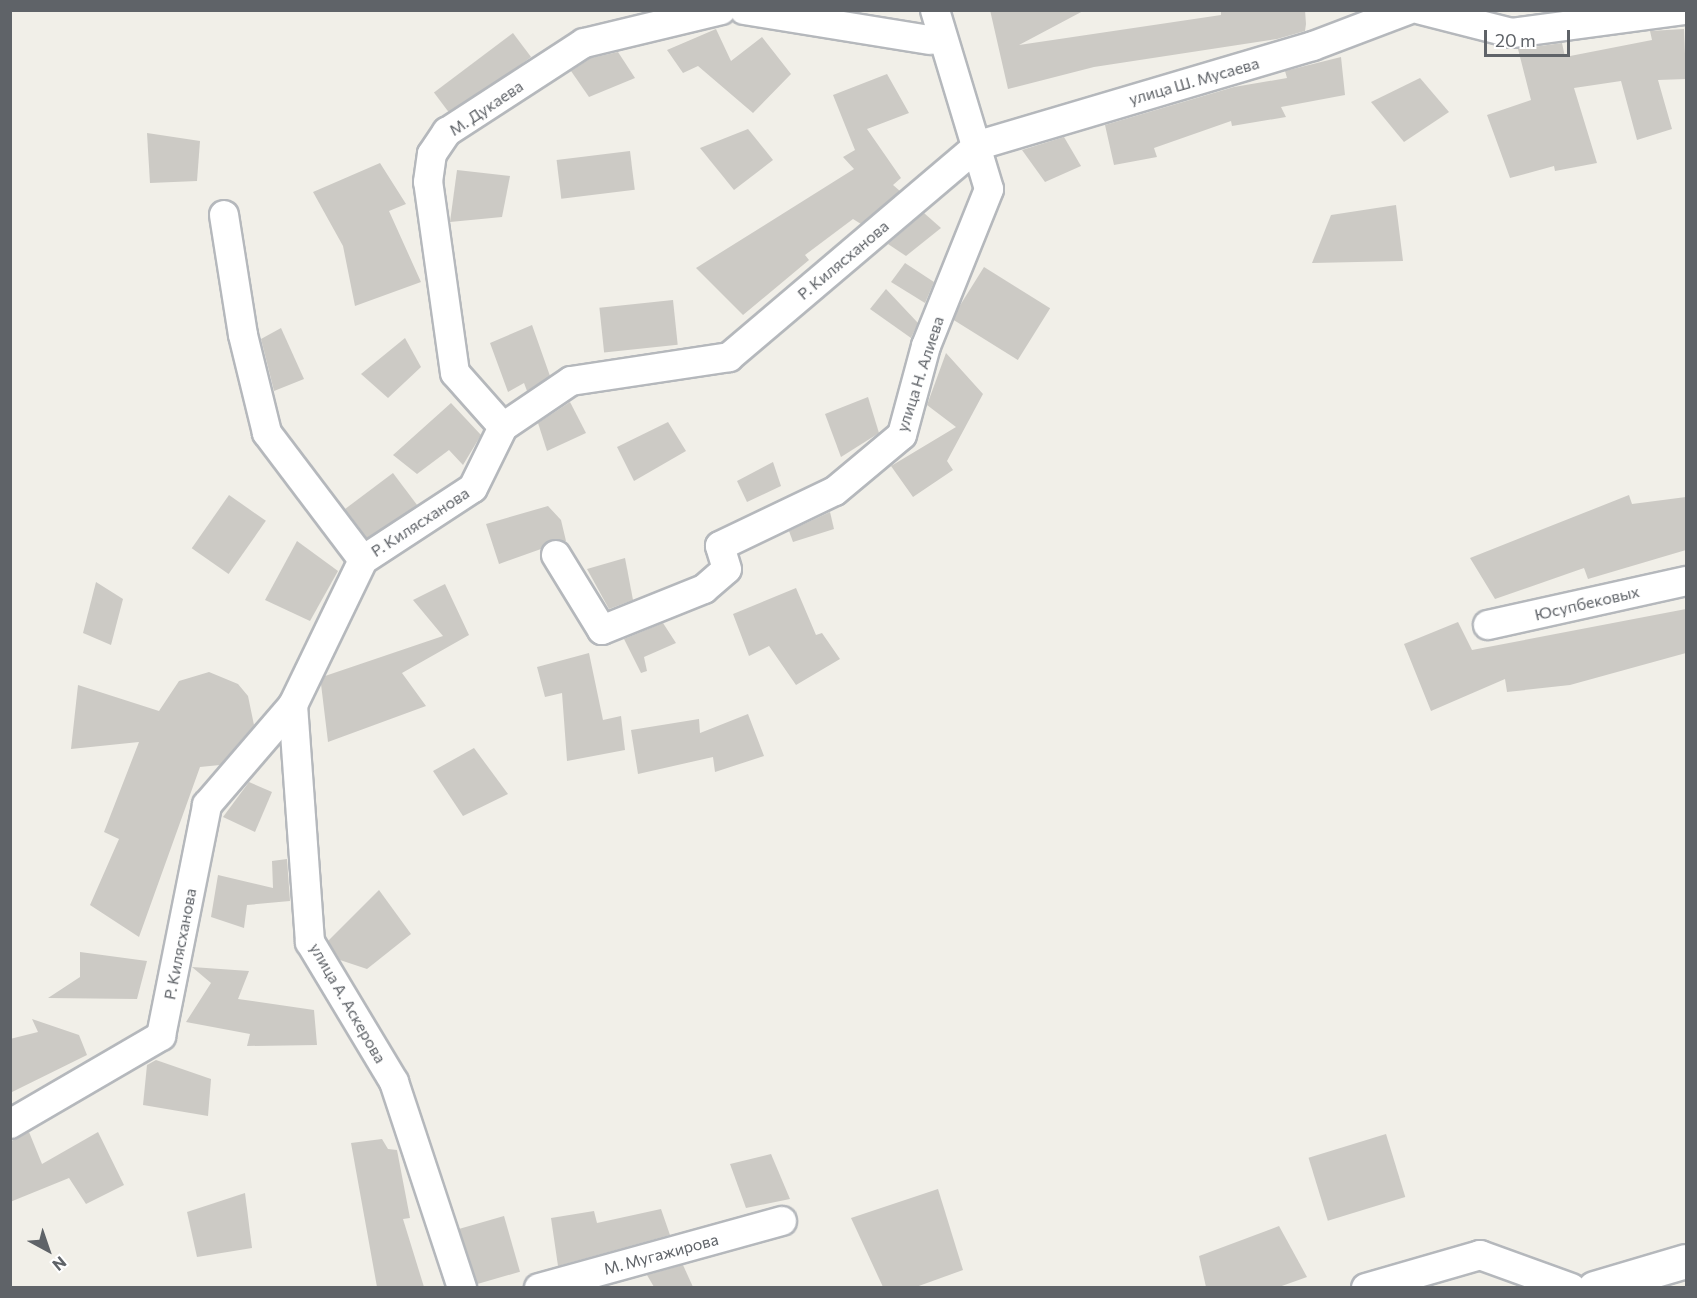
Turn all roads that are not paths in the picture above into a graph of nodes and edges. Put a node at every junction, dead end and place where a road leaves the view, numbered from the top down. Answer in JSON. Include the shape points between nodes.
{"nodes":[{"id":1,"x":721,"y":10,"type":"edge"},
{"id":2,"x":744,"y":10,"type":"edge"},
{"id":3,"x":935,"y":10,"type":"edge"},
{"id":4,"x":1408,"y":10,"type":"edge"},
{"id":5,"x":1421,"y":10,"type":"edge"},
{"id":6,"x":1685,"y":10,"type":"edge"},
{"id":7,"x":930,"y":40,"type":"dead end"},
{"id":8,"x":978,"y":145,"type":"junction"},
{"id":9,"x":224,"y":215,"type":"dead end"},
{"id":10,"x":503,"y":427,"type":"junction"},
{"id":11,"x":556,"y":555,"type":"dead end"},
{"id":12,"x":363,"y":560,"type":"junction"},
{"id":13,"x":1686,"y":581,"type":"edge"},
{"id":14,"x":1488,"y":625,"type":"dead end"},
{"id":15,"x":293,"y":705,"type":"junction"},
{"id":16,"x":10,"y":1125,"type":"edge"},
{"id":17,"x":782,"y":1221,"type":"dead end"},
{"id":18,"x":1686,"y":1261,"type":"edge"},
{"id":19,"x":462,"y":1287,"type":"edge"},
{"id":20,"x":539,"y":1287,"type":"edge"},
{"id":21,"x":1366,"y":1287,"type":"edge"},
{"id":22,"x":1571,"y":1287,"type":"edge"},
{"id":23,"x":1594,"y":1287,"type":"edge"}],
"edges":[{"from":1,"to":10,"type":"street","name":"М. Дукаева","via":[[584,43],[447,132],[432,154],[428,182],[455,373]]},
{"from":2,"to":7,"type":"street"},
{"from":3,"to":8,"type":"street"},
{"from":4,"to":8,"type":"street","name":"улица Ш. Мусаева","via":[[1313,46]]},
{"from":5,"to":6,"type":"street","via":[[1512,33]]},
{"from":8,"to":10,"type":"street","name":"Р. Килясханова","via":[[729,357],[571,381]]},
{"from":8,"to":11,"type":"street","name":"улица Н. Алиева","via":[[989,189],[926,346],[902,435],[835,491],[720,546],[727,569],[704,589],[602,630]]},
{"from":9,"to":12,"type":"street","via":[[243,335],[267,433]]},
{"from":10,"to":12,"type":"street","name":"Р. Килясханова","via":[[473,488]]},
{"from":12,"to":15,"type":"street","name":"Р. Килясханова"},
{"from":13,"to":14,"type":"street","name":"Юсупбековых"},
{"from":15,"to":16,"type":"street","name":"Р. Килясханова","via":[[207,805],[161,1036]]},
{"from":15,"to":19,"type":"street","name":"улица А. Аскерова","via":[[310,942],[394,1082]]},
{"from":17,"to":20,"type":"street","name":"М. Мугажирова"},
{"from":18,"to":23,"type":"main road"},
{"from":21,"to":22,"type":"street","via":[[1480,1255]]}]}
